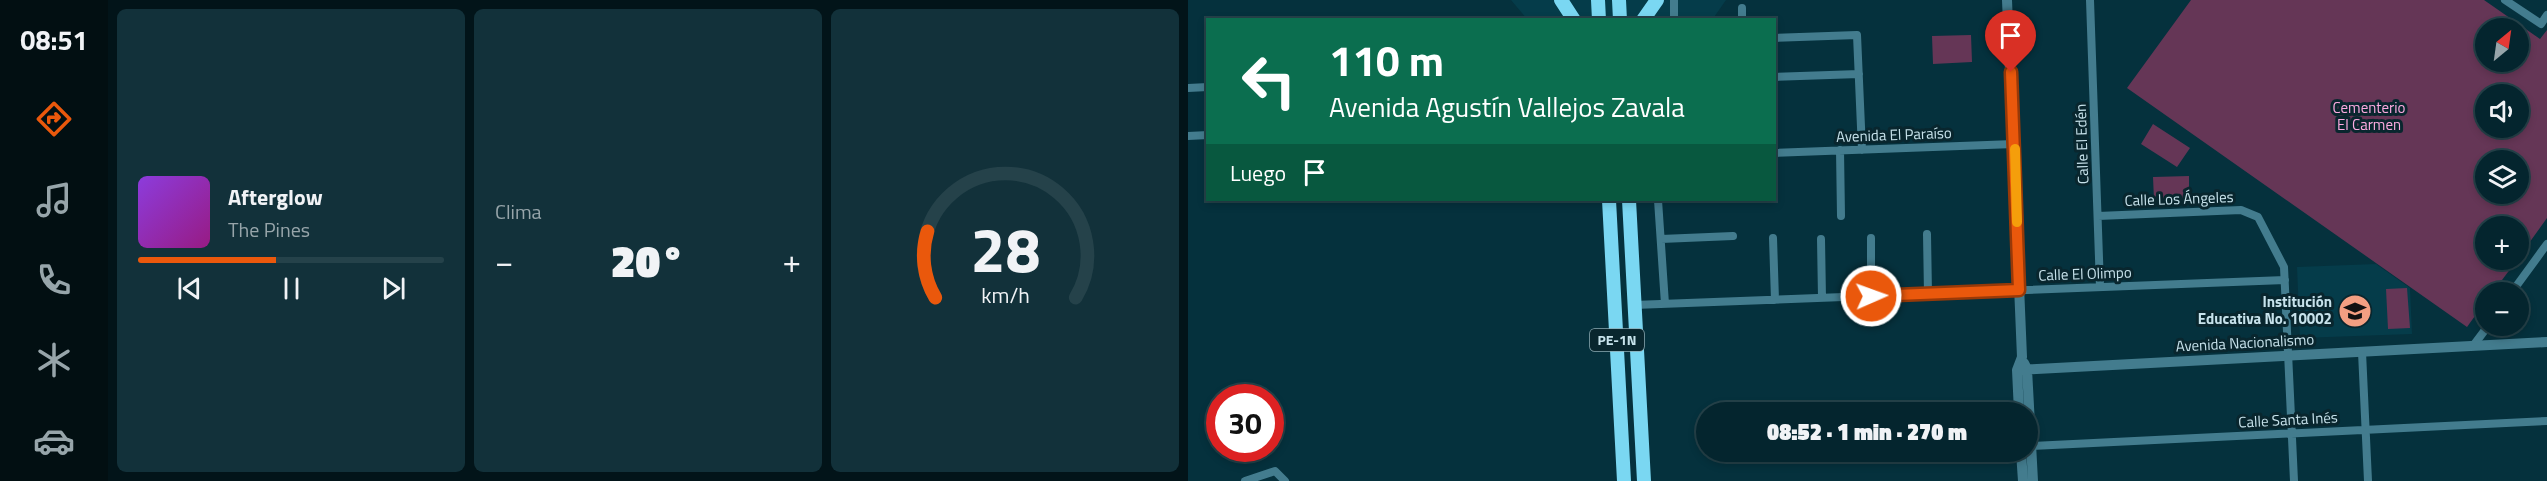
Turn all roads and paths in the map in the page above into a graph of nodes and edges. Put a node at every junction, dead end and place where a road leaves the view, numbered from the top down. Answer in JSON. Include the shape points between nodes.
{"nodes":[{"id":1,"x":1561,"y":0,"type":"edge"},
{"id":2,"x":1598,"y":0,"type":"edge"},
{"id":3,"x":1619,"y":0,"type":"edge"},
{"id":4,"x":1657,"y":0,"type":"edge"},
{"id":5,"x":1674,"y":0,"type":"edge"},
{"id":6,"x":2007,"y":0,"type":"edge"},
{"id":7,"x":2090,"y":0,"type":"edge"},
{"id":8,"x":2505,"y":0,"type":"edge"},
{"id":9,"x":1742,"y":8,"type":"dead end"},
{"id":10,"x":2547,"y":15,"type":"edge"},
{"id":11,"x":1573,"y":18,"type":"edge"},
{"id":12,"x":1599,"y":18,"type":"edge"},
{"id":13,"x":1620,"y":18,"type":"edge"},
{"id":14,"x":1644,"y":18,"type":"edge"},
{"id":15,"x":1674,"y":18,"type":"edge"},
{"id":16,"x":1742,"y":18,"type":"edge"},
{"id":17,"x":1776,"y":38,"type":"edge"},
{"id":18,"x":1859,"y":74,"type":"junction"},
{"id":19,"x":1776,"y":77,"type":"edge"},
{"id":20,"x":1206,"y":87,"type":"edge"},
{"id":21,"x":1188,"y":88,"type":"edge"},
{"id":22,"x":1206,"y":135,"type":"edge"},
{"id":23,"x":1188,"y":136,"type":"edge"},
{"id":24,"x":2014,"y":144,"type":"junction"},
{"id":25,"x":1840,"y":150,"type":"junction"},
{"id":26,"x":1862,"y":150,"type":"junction"},
{"id":27,"x":1776,"y":153,"type":"edge"},
{"id":28,"x":1609,"y":201,"type":"edge"},
{"id":29,"x":1629,"y":201,"type":"edge"},
{"id":30,"x":1658,"y":201,"type":"edge"},
{"id":31,"x":1841,"y":216,"type":"dead end"},
{"id":32,"x":2098,"y":216,"type":"junction"},
{"id":33,"x":1927,"y":234,"type":"dead end"},
{"id":34,"x":1733,"y":236,"type":"dead end"},
{"id":35,"x":1773,"y":238,"type":"dead end"},
{"id":36,"x":1871,"y":238,"type":"dead end"},
{"id":37,"x":1661,"y":239,"type":"junction"},
{"id":38,"x":1821,"y":239,"type":"dead end"},
{"id":39,"x":2547,"y":244,"type":"edge"},
{"id":40,"x":2285,"y":280,"type":"junction"},
{"id":41,"x":2519,"y":282,"type":"edge"},
{"id":42,"x":2100,"y":287,"type":"junction"},
{"id":43,"x":2019,"y":290,"type":"junction"},
{"id":44,"x":1928,"y":294,"type":"junction"},
{"id":45,"x":1871,"y":296,"type":"junction"},
{"id":46,"x":1822,"y":298,"type":"junction"},
{"id":47,"x":1776,"y":300,"type":"junction"},
{"id":48,"x":1665,"y":304,"type":"junction"},
{"id":49,"x":1635,"y":305,"type":"junction"},
{"id":50,"x":2480,"y":336,"type":"edge"},
{"id":51,"x":2547,"y":342,"type":"edge"},
{"id":52,"x":2473,"y":346,"type":"junction"},
{"id":53,"x":2361,"y":352,"type":"junction"},
{"id":54,"x":2288,"y":356,"type":"junction"},
{"id":55,"x":2022,"y":370,"type":"junction"},
{"id":56,"x":2020,"y":402,"type":"edge"},
{"id":57,"x":2024,"y":402,"type":"edge"},
{"id":58,"x":2547,"y":421,"type":"edge"},
{"id":59,"x":2366,"y":430,"type":"junction"},
{"id":60,"x":2292,"y":433,"type":"junction"},
{"id":61,"x":2038,"y":448,"type":"edge"},
{"id":62,"x":2025,"y":462,"type":"edge"},
{"id":63,"x":2029,"y":462,"type":"edge"},
{"id":64,"x":1245,"y":481,"type":"edge"},
{"id":65,"x":1285,"y":481,"type":"edge"},
{"id":66,"x":1624,"y":481,"type":"edge"},
{"id":67,"x":1644,"y":481,"type":"edge"},
{"id":68,"x":2023,"y":481,"type":"edge"},
{"id":69,"x":2033,"y":481,"type":"edge"},
{"id":70,"x":2294,"y":481,"type":"edge"},
{"id":71,"x":2368,"y":481,"type":"edge"}],
"edges":[{"from":1,"to":11,"type":"highway"},
{"from":2,"to":12,"type":"highway"},
{"from":3,"to":13,"type":"highway"},
{"from":4,"to":14,"type":"highway"},
{"from":5,"to":15,"type":"street"},
{"from":6,"to":24,"type":"street"},
{"from":7,"to":32,"type":"street","name":"Calle El Edén"},
{"from":8,"to":10,"type":"street","via":[[2541,24]]},
{"from":9,"to":16,"type":"street"},
{"from":17,"to":18,"type":"street","via":[[1857,35]]},
{"from":18,"to":19,"type":"street"},
{"from":18,"to":26,"type":"street"},
{"from":20,"to":21,"type":"street"},
{"from":22,"to":23,"type":"street"},
{"from":24,"to":26,"type":"street","name":"Avenida El Paraíso"},
{"from":24,"to":43,"type":"street"},
{"from":25,"to":26,"type":"street","name":"Avenida El Paraíso"},
{"from":25,"to":27,"type":"street","name":"Avenida El Paraíso"},
{"from":25,"to":31,"type":"street"},
{"from":28,"to":66,"type":"highway","number":"PE-1N"},
{"from":29,"to":49,"type":"highway","number":"PE-1N"},
{"from":30,"to":37,"type":"street"},
{"from":32,"to":40,"type":"street","name":"Calle Los Ángeles","via":[[2249,212],[2264,226],[2284,267]]},
{"from":32,"to":42,"type":"street","name":"Calle El Edén"},
{"from":33,"to":44,"type":"street"},
{"from":34,"to":37,"type":"street"},
{"from":35,"to":47,"type":"street"},
{"from":36,"to":45,"type":"street"},
{"from":37,"to":48,"type":"street"},
{"from":38,"to":46,"type":"street"},
{"from":39,"to":41,"type":"street"},
{"from":40,"to":42,"type":"street","name":"Calle El Olimpo"},
{"from":40,"to":54,"type":"street","name":"Calle Los Ángeles"},
{"from":42,"to":43,"type":"street","name":"Calle El Olimpo"},
{"from":43,"to":44,"type":"street","name":"Calle El Olimpo"},
{"from":43,"to":55,"type":"street"},
{"from":44,"to":45,"type":"street","name":"Calle El Olimpo"},
{"from":45,"to":46,"type":"street","name":"Calle El Olimpo"},
{"from":46,"to":47,"type":"street","name":"Calle El Olimpo"},
{"from":47,"to":48,"type":"street","name":"Calle El Olimpo"},
{"from":48,"to":49,"type":"street","name":"Calle El Olimpo"},
{"from":49,"to":67,"type":"highway","number":"PE-1N"},
{"from":50,"to":52,"type":"street"},
{"from":51,"to":52,"type":"street","name":"Avenida Nacionalismo"},
{"from":52,"to":53,"type":"street","name":"Avenida Nacionalismo"},
{"from":53,"to":54,"type":"street","name":"Avenida Nacionalismo"},
{"from":53,"to":59,"type":"street"},
{"from":54,"to":55,"type":"street","name":"Avenida Nacionalismo"},
{"from":54,"to":60,"type":"street","name":"Calle Los Ángeles"},
{"from":55,"to":56,"type":"street"},
{"from":55,"to":57,"type":"street"},
{"from":58,"to":59,"type":"street","name":"Calle Santa Inés"},
{"from":59,"to":60,"type":"street","name":"Calle Santa Inés"},
{"from":59,"to":71,"type":"street"},
{"from":60,"to":61,"type":"street","name":"Calle Santa Inés"},
{"from":60,"to":70,"type":"street","name":"Calle Los Ángeles"},
{"from":62,"to":68,"type":"street"},
{"from":63,"to":69,"type":"street"},
{"from":64,"to":65,"type":"street","via":[[1275,471]]}]}
